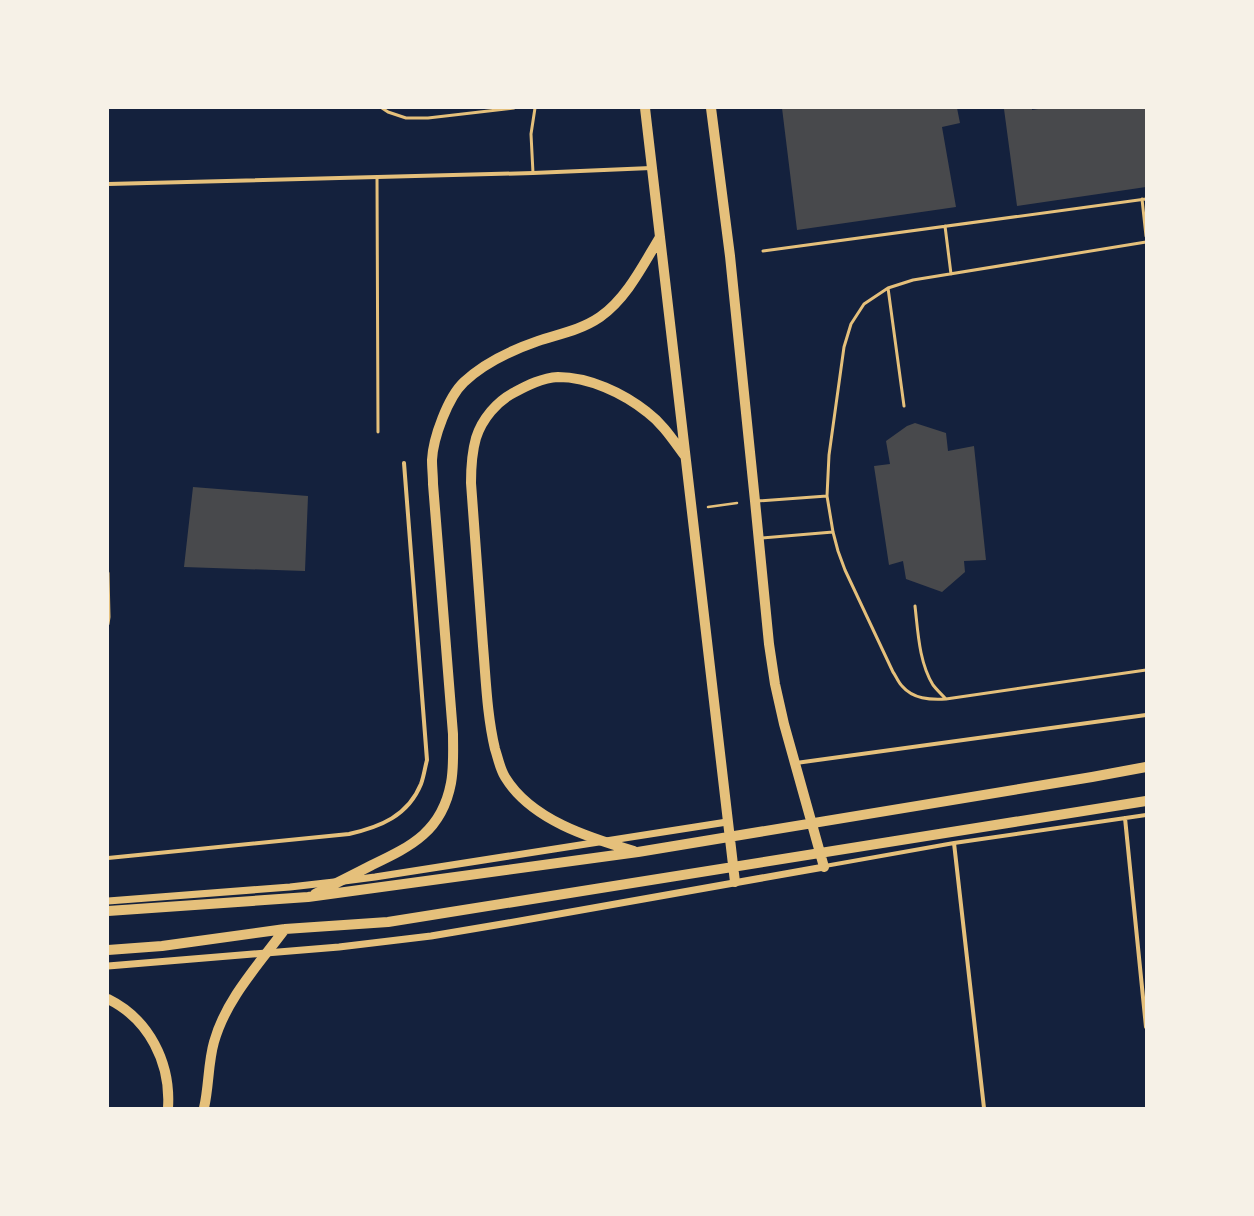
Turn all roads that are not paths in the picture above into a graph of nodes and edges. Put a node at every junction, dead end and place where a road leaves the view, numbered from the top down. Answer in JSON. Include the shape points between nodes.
{"nodes":[{"id":1,"x":382,"y":108,"type":"edge"},
{"id":2,"x":514,"y":108,"type":"edge"},
{"id":3,"x":535,"y":108,"type":"edge"},
{"id":4,"x":645,"y":108,"type":"edge"},
{"id":5,"x":711,"y":108,"type":"edge"},
{"id":6,"x":652,"y":168,"type":"junction"},
{"id":7,"x":533,"y":173,"type":"junction"},
{"id":8,"x":377,"y":176,"type":"junction"},
{"id":9,"x":108,"y":184,"type":"edge"},
{"id":10,"x":1142,"y":199,"type":"junction"},
{"id":11,"x":1146,"y":199,"type":"edge"},
{"id":12,"x":945,"y":226,"type":"junction"},
{"id":13,"x":1146,"y":236,"type":"edge"},
{"id":14,"x":660,"y":238,"type":"junction"},
{"id":15,"x":1146,"y":242,"type":"edge"},
{"id":16,"x":763,"y":252,"type":"dead end"},
{"id":17,"x":951,"y":274,"type":"junction"},
{"id":18,"x":888,"y":288,"type":"junction"},
{"id":19,"x":904,"y":406,"type":"dead end"},
{"id":20,"x":378,"y":432,"type":"dead end"},
{"id":21,"x":685,"y":456,"type":"junction"},
{"id":22,"x":404,"y":463,"type":"dead end"},
{"id":23,"x":827,"y":496,"type":"junction"},
{"id":24,"x":755,"y":501,"type":"junction"},
{"id":25,"x":833,"y":532,"type":"junction"},
{"id":26,"x":759,"y":538,"type":"junction"},
{"id":27,"x":108,"y":574,"type":"edge"},
{"id":28,"x":915,"y":606,"type":"dead end"},
{"id":29,"x":108,"y":624,"type":"edge"},
{"id":30,"x":1146,"y":670,"type":"edge"},
{"id":31,"x":946,"y":699,"type":"junction"},
{"id":32,"x":1146,"y":715,"type":"edge"},
{"id":33,"x":795,"y":763,"type":"junction"},
{"id":34,"x":1146,"y":767,"type":"edge"},
{"id":35,"x":1146,"y":801,"type":"edge"},
{"id":36,"x":1146,"y":815,"type":"edge"},
{"id":37,"x":1125,"y":818,"type":"junction"},
{"id":38,"x":727,"y":822,"type":"junction"},
{"id":39,"x":954,"y":843,"type":"junction"},
{"id":40,"x":638,"y":852,"type":"junction"},
{"id":41,"x":108,"y":858,"type":"edge"},
{"id":42,"x":824,"y":866,"type":"junction"},
{"id":43,"x":735,"y":882,"type":"junction"},
{"id":44,"x":308,"y":897,"type":"junction"},
{"id":45,"x":108,"y":901,"type":"edge"},
{"id":46,"x":108,"y":912,"type":"edge"},
{"id":47,"x":285,"y":930,"type":"junction"},
{"id":48,"x":108,"y":950,"type":"edge"},
{"id":49,"x":108,"y":966,"type":"edge"},
{"id":50,"x":1144,"y":990,"type":"edge"},
{"id":51,"x":108,"y":999,"type":"edge"},
{"id":52,"x":1146,"y":1027,"type":"edge"},
{"id":53,"x":168,"y":1108,"type":"edge"},
{"id":54,"x":204,"y":1108,"type":"edge"},
{"id":55,"x":984,"y":1108,"type":"edge"}],
"edges":[{"from":1,"to":2,"type":"lane","via":[[406,118],[428,118]]},
{"from":3,"to":7,"type":"lane","via":[[531,134]]},
{"from":4,"to":6,"type":"main road"},
{"from":5,"to":24,"type":"main road","via":[[730,256]]},
{"from":6,"to":7,"type":"street"},
{"from":6,"to":14,"type":"main road"},
{"from":7,"to":8,"type":"street"},
{"from":8,"to":9,"type":"street"},
{"from":8,"to":20,"type":"lane"},
{"from":10,"to":11,"type":"lane"},
{"from":10,"to":12,"type":"lane"},
{"from":10,"to":13,"type":"lane"},
{"from":12,"to":16,"type":"lane"},
{"from":12,"to":17,"type":"lane"},
{"from":14,"to":21,"type":"main road"},
{"from":14,"to":44,"type":"main road","via":[[626,291],[598,318],[580,328],[538,341],[491,362],[463,382],[453,395],[443,416],[432,458],[453,734],[451,784],[442,810],[418,841]]},
{"from":15,"to":17,"type":"lane"},
{"from":17,"to":18,"type":"lane","via":[[913,280]]},
{"from":18,"to":19,"type":"lane"},
{"from":18,"to":23,"type":"lane","via":[[864,304],[851,324],[844,346],[829,455]]},
{"from":21,"to":38,"type":"main road"},
{"from":21,"to":40,"type":"main road","via":[[660,423],[621,395],[582,380],[557,377],[532,383],[507,396],[494,407],[476,437],[471,467],[488,710],[498,759],[505,777],[531,806],[558,823],[601,841]]},
{"from":22,"to":41,"type":"street","via":[[427,760],[421,783],[409,804],[391,820],[368,830],[349,834]]},
{"from":23,"to":24,"type":"lane"},
{"from":23,"to":25,"type":"lane"},
{"from":24,"to":26,"type":"main road"},
{"from":25,"to":26,"type":"lane"},
{"from":25,"to":31,"type":"lane","via":[[845,570],[902,686],[915,695],[930,700]]},
{"from":26,"to":33,"type":"main road","via":[[775,684]]},
{"from":27,"to":29,"type":"lane"},
{"from":28,"to":31,"type":"lane","via":[[926,670],[934,686]]},
{"from":30,"to":31,"type":"lane"},
{"from":32,"to":33,"type":"street"},
{"from":33,"to":42,"type":"main road"},
{"from":34,"to":40,"type":"main road"},
{"from":35,"to":47,"type":"main road","via":[[388,922]]},
{"from":36,"to":37,"type":"street"},
{"from":37,"to":39,"type":"street"},
{"from":37,"to":50,"type":"street"},
{"from":38,"to":43,"type":"main road"},
{"from":38,"to":45,"type":"street","via":[[375,878]]},
{"from":39,"to":42,"type":"street"},
{"from":39,"to":55,"type":"street"},
{"from":40,"to":44,"type":"main road"},
{"from":42,"to":43,"type":"street"},
{"from":43,"to":49,"type":"street","via":[[430,936],[339,947]]},
{"from":44,"to":46,"type":"main road"},
{"from":47,"to":48,"type":"main road","via":[[162,946]]},
{"from":47,"to":54,"type":"main road","via":[[222,1017],[213,1042]]},
{"from":50,"to":52,"type":"street"},
{"from":51,"to":53,"type":"main road","via":[[135,1018],[149,1034],[160,1054],[167,1075]]}]}
